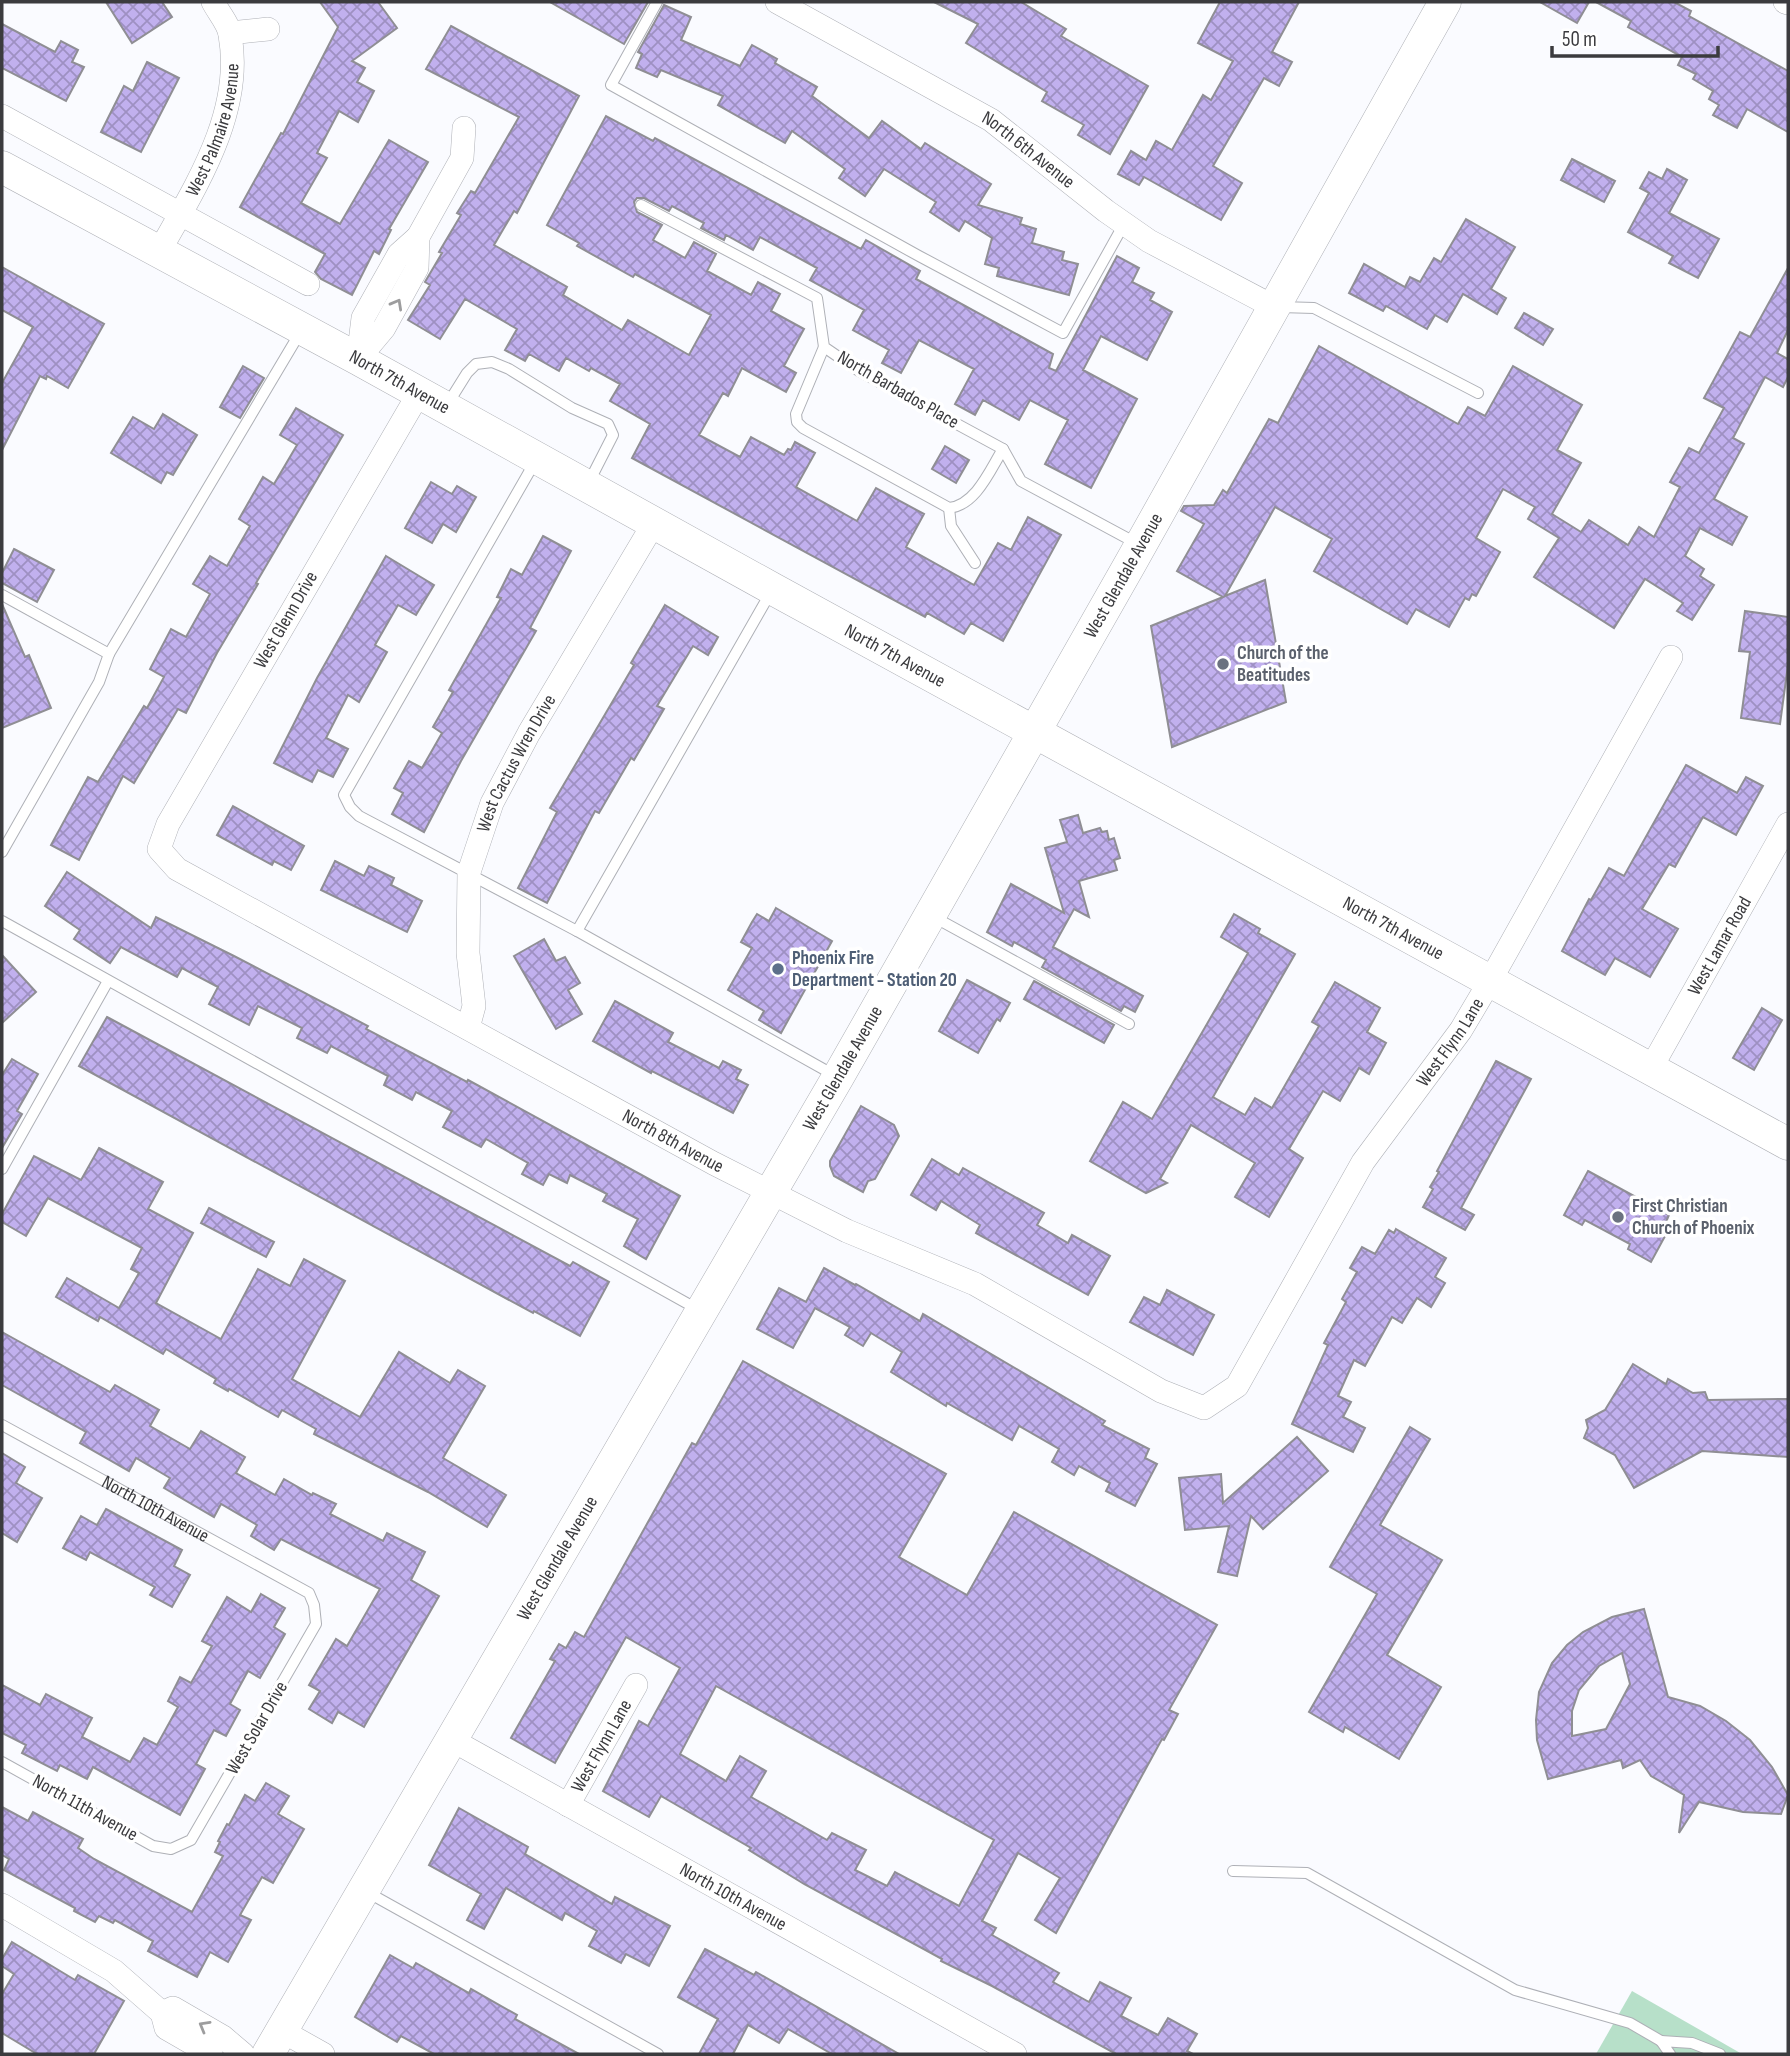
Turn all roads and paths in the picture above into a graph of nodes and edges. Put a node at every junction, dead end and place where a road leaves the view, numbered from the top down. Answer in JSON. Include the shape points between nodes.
{"nodes":[{"id":1,"x":213,"y":2,"type":"edge"},
{"id":2,"x":657,"y":2,"type":"edge"},
{"id":3,"x":777,"y":2,"type":"edge"},
{"id":4,"x":1445,"y":2,"type":"edge"},
{"id":5,"x":268,"y":29,"type":"dead end"},
{"id":6,"x":230,"y":33,"type":"junction"},
{"id":7,"x":2,"y":116,"type":"edge"},
{"id":8,"x":464,"y":128,"type":"dead end"},
{"id":9,"x":2,"y":167,"type":"edge"},
{"id":10,"x":640,"y":205,"type":"dead end"},
{"id":11,"x":180,"y":213,"type":"junction"},
{"id":12,"x":1124,"y":223,"type":"junction"},
{"id":13,"x":159,"y":252,"type":"junction"},
{"id":14,"x":308,"y":285,"type":"dead end"},
{"id":15,"x":1274,"y":307,"type":"junction"},
{"id":16,"x":302,"y":329,"type":"junction"},
{"id":17,"x":824,"y":347,"type":"junction"},
{"id":18,"x":358,"y":359,"type":"junction"},
{"id":19,"x":1478,"y":393,"type":"dead end"},
{"id":20,"x":432,"y":400,"type":"junction"},
{"id":21,"x":1003,"y":449,"type":"junction"},
{"id":22,"x":537,"y":457,"type":"junction"},
{"id":23,"x":587,"y":485,"type":"junction"},
{"id":24,"x":949,"y":508,"type":"junction"},
{"id":25,"x":654,"y":523,"type":"junction"},
{"id":26,"x":1140,"y":545,"type":"junction"},
{"id":27,"x":975,"y":564,"type":"dead end"},
{"id":28,"x":773,"y":589,"type":"junction"},
{"id":29,"x":2,"y":595,"type":"edge"},
{"id":30,"x":109,"y":654,"type":"junction"},
{"id":31,"x":1671,"y":657,"type":"dead end"},
{"id":32,"x":1035,"y":732,"type":"junction"},
{"id":33,"x":1788,"y":824,"type":"edge"},
{"id":34,"x":159,"y":849,"type":"joint"},
{"id":35,"x":2,"y":852,"type":"edge"},
{"id":36,"x":469,"y":872,"type":"junction"},
{"id":37,"x":930,"y":915,"type":"junction"},
{"id":38,"x":2,"y":922,"type":"edge"},
{"id":39,"x":577,"y":931,"type":"junction"},
{"id":40,"x":108,"y":981,"type":"junction"},
{"id":41,"x":1490,"y":981,"type":"junction"},
{"id":42,"x":1129,"y":1024,"type":"dead end"},
{"id":43,"x":468,"y":1028,"type":"junction"},
{"id":44,"x":1651,"y":1068,"type":"junction"},
{"id":45,"x":838,"y":1077,"type":"junction"},
{"id":46,"x":1788,"y":1143,"type":"edge"},
{"id":47,"x":2,"y":1169,"type":"edge"},
{"id":48,"x":770,"y":1192,"type":"junction"},
{"id":49,"x":701,"y":1311,"type":"junction"},
{"id":50,"x":1203,"y":1408,"type":"joint"},
{"id":51,"x":2,"y":1425,"type":"edge"},
{"id":52,"x":309,"y":1593,"type":"joint"},
{"id":53,"x":636,"y":1685,"type":"dead end"},
{"id":54,"x":452,"y":1740,"type":"junction"},
{"id":55,"x":2,"y":1762,"type":"edge"},
{"id":56,"x":568,"y":1805,"type":"junction"},
{"id":57,"x":171,"y":1849,"type":"joint"},
{"id":58,"x":1233,"y":1871,"type":"dead end"},
{"id":59,"x":364,"y":1891,"type":"junction"},
{"id":60,"x":2,"y":1905,"type":"edge"},
{"id":61,"x":162,"y":2014,"type":"junction"},
{"id":62,"x":1661,"y":2041,"type":"junction"},
{"id":63,"x":275,"y":2042,"type":"edge"},
{"id":64,"x":1706,"y":2051,"type":"edge"},
{"id":65,"x":211,"y":2054,"type":"edge"},
{"id":66,"x":243,"y":2054,"type":"edge"},
{"id":67,"x":323,"y":2054,"type":"edge"},
{"id":68,"x":658,"y":2054,"type":"edge"},
{"id":69,"x":1015,"y":2054,"type":"edge"},
{"id":70,"x":1671,"y":2054,"type":"edge"},
{"id":71,"x":1720,"y":2054,"type":"edge"}],
"edges":[{"from":1,"to":6,"type":"street","name":"West Palmaire Avenue"},
{"from":2,"to":12,"type":"lane","via":[[611,85],[1063,333]]},
{"from":3,"to":12,"type":"street","name":"North 6th Avenue","via":[[991,120]]},
{"from":4,"to":15,"type":"main road","name":"West Glendale Avenue"},
{"from":5,"to":6,"type":"street"},
{"from":6,"to":11,"type":"street","name":"West Palmaire Avenue","via":[[232,76],[223,123]]},
{"from":7,"to":11,"type":"street"},
{"from":8,"to":18,"type":"street","via":[[462,158],[418,237],[399,254],[363,318]]},
{"from":9,"to":13,"type":"main road","name":"North 7th Avenue"},
{"from":10,"to":17,"type":"lane","name":"North Barbados Place","via":[[817,298]]},
{"from":11,"to":13,"type":"street","name":"West Palmaire Avenue"},
{"from":11,"to":14,"type":"street"},
{"from":12,"to":15,"type":"street","name":"North 6th Avenue"},
{"from":13,"to":16,"type":"main road","name":"North 7th Avenue"},
{"from":15,"to":19,"type":"lane","via":[[1314,308]]},
{"from":15,"to":26,"type":"main road","name":"West Glendale Avenue"},
{"from":16,"to":18,"type":"main road","name":"North 7th Avenue"},
{"from":16,"to":30,"type":"lane"},
{"from":17,"to":21,"type":"lane","name":"North Barbados Place","via":[[859,371]]},
{"from":17,"to":24,"type":"lane","via":[[796,414],[797,422]]},
{"from":18,"to":20,"type":"main road","name":"North 7th Avenue"},
{"from":20,"to":22,"type":"main road","name":"North 7th Avenue"},
{"from":20,"to":23,"type":"lane","via":[[476,365],[492,362],[509,369],[612,428],[613,435]]},
{"from":20,"to":34,"type":"street","name":"West Glenn Drive","via":[[168,824]]},
{"from":21,"to":24,"type":"lane","via":[[970,498],[960,507]]},
{"from":21,"to":26,"type":"lane","via":[[1021,481]]},
{"from":22,"to":23,"type":"main road","name":"North 7th Avenue"},
{"from":22,"to":36,"type":"lane","via":[[344,795],[359,816]]},
{"from":23,"to":25,"type":"main road","name":"North 7th Avenue"},
{"from":24,"to":27,"type":"lane","via":[[951,526]]},
{"from":25,"to":28,"type":"main road","name":"North 7th Avenue"},
{"from":25,"to":36,"type":"street","name":"West Cactus Wren Drive","via":[[492,803]]},
{"from":26,"to":32,"type":"main road","name":"West Glendale Avenue"},
{"from":28,"to":32,"type":"main road","name":"North 7th Avenue"},
{"from":28,"to":39,"type":"lane"},
{"from":29,"to":30,"type":"lane"},
{"from":30,"to":35,"type":"lane","via":[[99,682]]},
{"from":31,"to":41,"type":"street","name":"West Flynn Lane"},
{"from":32,"to":37,"type":"main road","name":"West Glendale Avenue"},
{"from":32,"to":41,"type":"main road","name":"North 7th Avenue"},
{"from":33,"to":44,"type":"street","name":"West Lamar Road"},
{"from":34,"to":43,"type":"street","name":"North 8th Avenue","via":[[177,869]]},
{"from":36,"to":39,"type":"lane"},
{"from":36,"to":43,"type":"street","name":"West Cactus Wren Drive","via":[[468,953],[474,1006]]},
{"from":37,"to":42,"type":"lane"},
{"from":37,"to":45,"type":"main road","name":"West Glendale Avenue"},
{"from":38,"to":40,"type":"lane"},
{"from":39,"to":45,"type":"lane"},
{"from":40,"to":47,"type":"lane"},
{"from":40,"to":49,"type":"lane"},
{"from":41,"to":44,"type":"main road","name":"North 7th Avenue"},
{"from":41,"to":50,"type":"street","name":"West Flynn Lane","via":[[1461,1030],[1363,1162],[1237,1386]]},
{"from":43,"to":48,"type":"street","name":"North 8th Avenue"},
{"from":44,"to":46,"type":"main road","name":"North 7th Avenue"},
{"from":45,"to":48,"type":"main road","name":"West Glendale Avenue"},
{"from":48,"to":49,"type":"main road","name":"West Glendale Avenue"},
{"from":48,"to":50,"type":"street","name":"North 8th Avenue","via":[[847,1231],[975,1284],[1161,1391]]},
{"from":49,"to":54,"type":"main road","name":"West Glendale Avenue"},
{"from":51,"to":52,"type":"lane","name":"North 10th Avenue"},
{"from":52,"to":57,"type":"lane","name":"West Solar Drive","via":[[316,1624],[191,1840]]},
{"from":53,"to":56,"type":"street","name":"West Flynn Lane"},
{"from":54,"to":56,"type":"street","name":"North 10th Avenue"},
{"from":54,"to":59,"type":"main road","name":"West Glendale Avenue"},
{"from":55,"to":57,"type":"lane","name":"North 11th Avenue","via":[[153,1846]]},
{"from":56,"to":69,"type":"street","name":"North 10th Avenue"},
{"from":58,"to":62,"type":"lane","via":[[1307,1873],[1515,1990],[1630,2023]]},
{"from":59,"to":63,"type":"main road","name":"West Glendale Avenue"},
{"from":59,"to":68,"type":"lane"},
{"from":60,"to":61,"type":"street","via":[[114,1971]]},
{"from":61,"to":65,"type":"street","via":[[166,2028]]},
{"from":66,"to":61,"type":"street","one_way":true,"via":[[173,2008]]},
{"from":62,"to":64,"type":"lane","via":[[1692,2043]]},
{"from":62,"to":70,"type":"lane"},
{"from":63,"to":67,"type":"street"},
{"from":64,"to":71,"type":"lane"}]}
